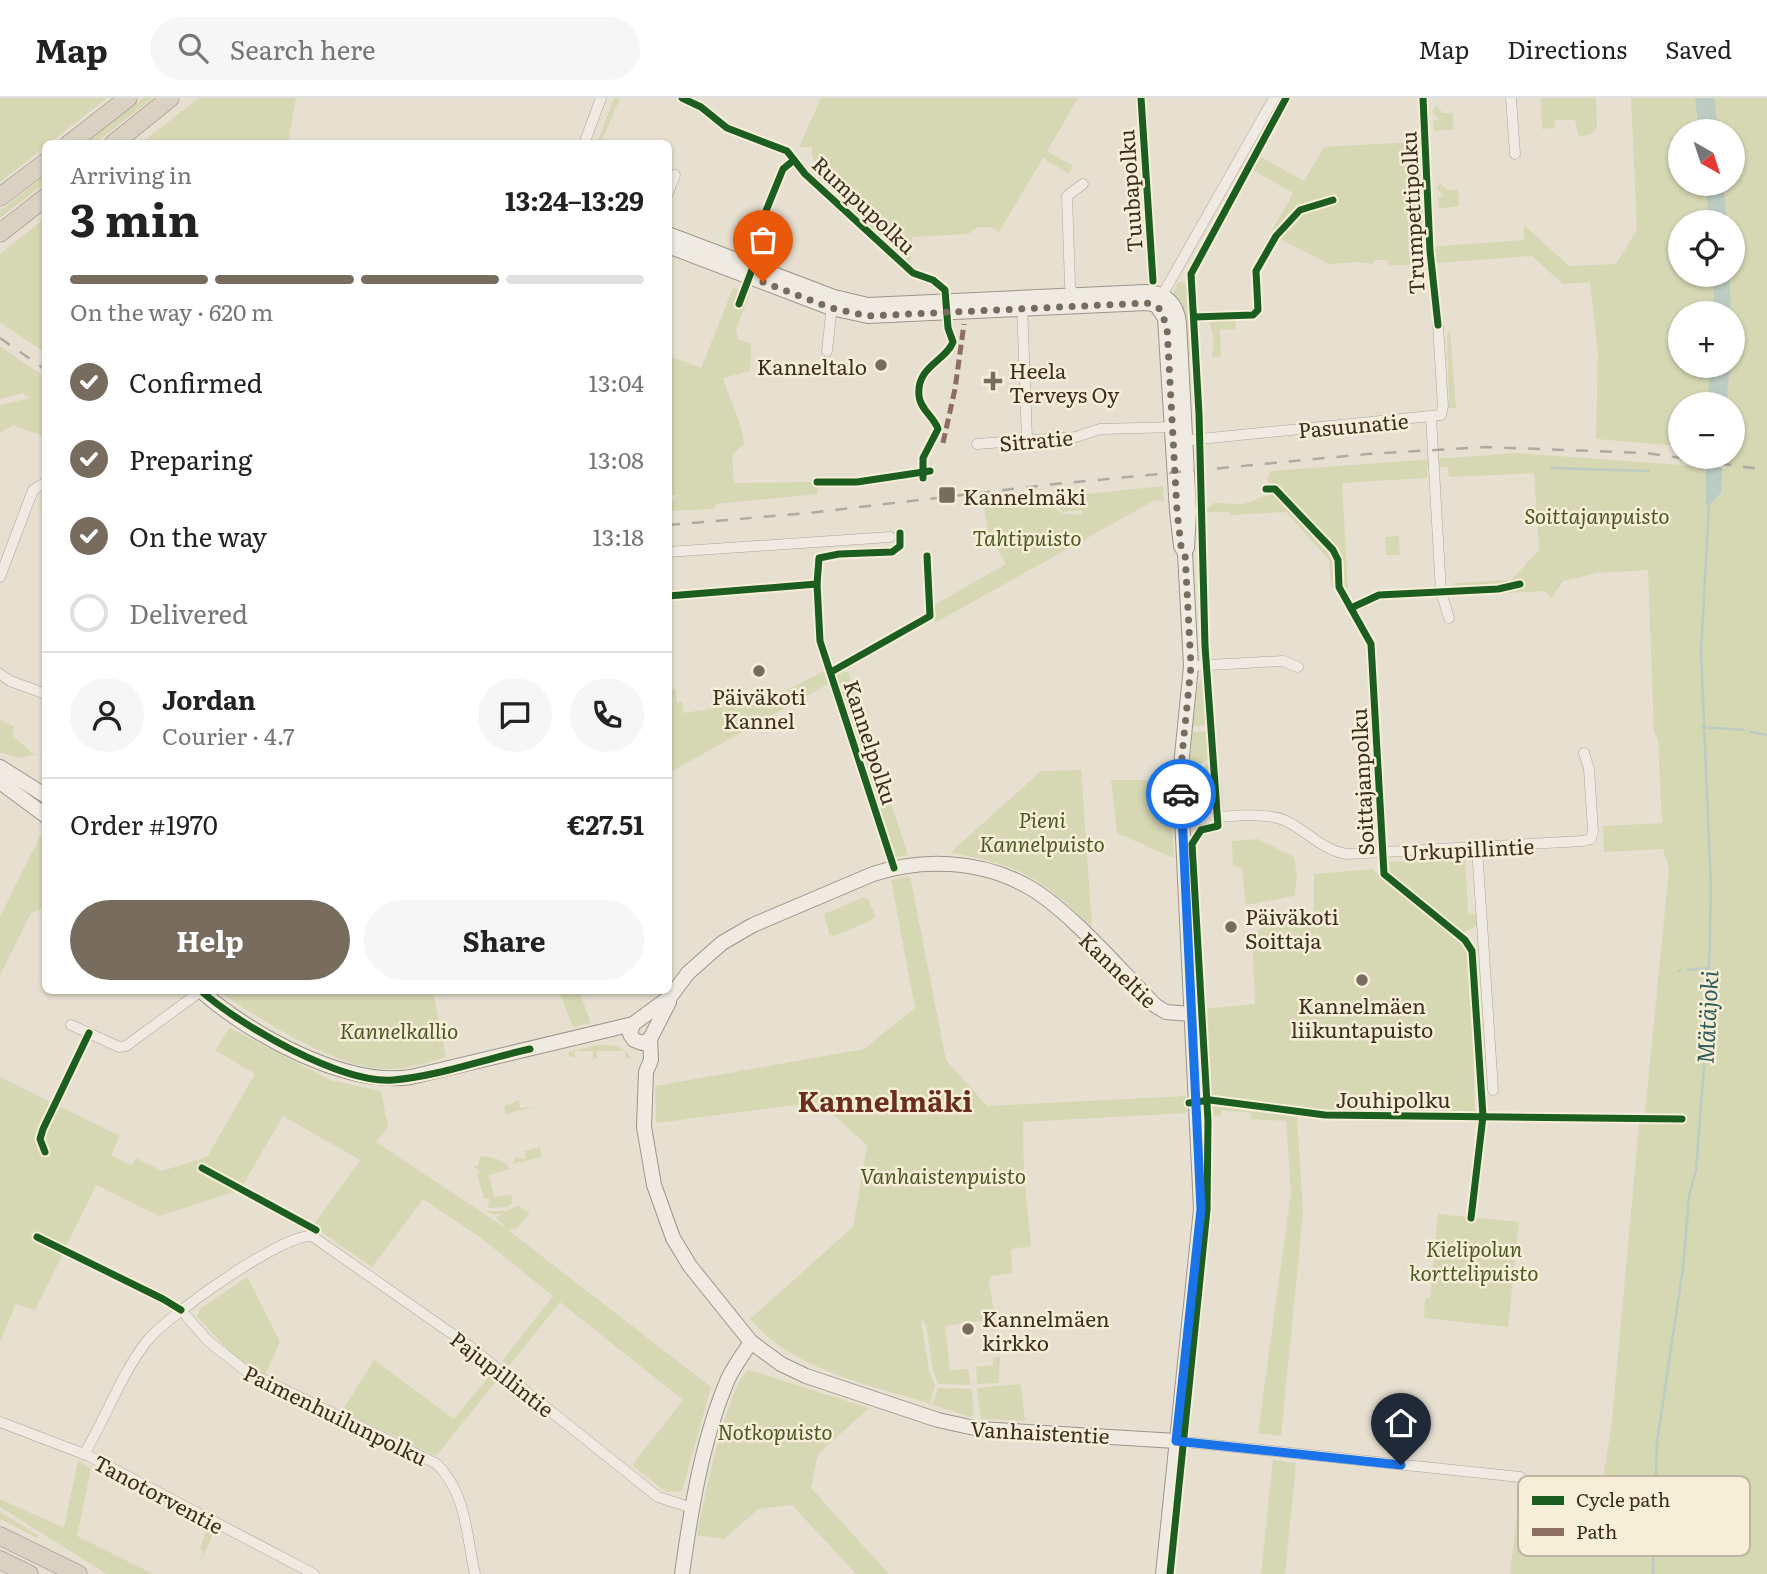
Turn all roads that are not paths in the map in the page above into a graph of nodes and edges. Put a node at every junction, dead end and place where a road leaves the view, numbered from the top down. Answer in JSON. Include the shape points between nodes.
{"nodes":[{"id":1,"x":128,"y":98,"type":"edge"},
{"id":2,"x":170,"y":98,"type":"edge"},
{"id":3,"x":601,"y":98,"type":"edge"},
{"id":4,"x":1274,"y":98,"type":"edge"},
{"id":5,"x":1511,"y":98,"type":"edge"},
{"id":6,"x":74,"y":140,"type":"edge"},
{"id":7,"x":118,"y":140,"type":"edge"},
{"id":8,"x":585,"y":140,"type":"edge"},
{"id":9,"x":1515,"y":154,"type":"dead end"},
{"id":10,"x":42,"y":165,"type":"edge"},
{"id":11,"x":675,"y":175,"type":"dead end"},
{"id":12,"x":672,"y":183,"type":"edge"},
{"id":13,"x":1083,"y":184,"type":"dead end"},
{"id":14,"x":0,"y":197,"type":"edge"},
{"id":15,"x":42,"y":200,"type":"edge"},
{"id":16,"x":0,"y":233,"type":"edge"},
{"id":17,"x":672,"y":236,"type":"edge"},
{"id":18,"x":672,"y":247,"type":"edge"},
{"id":19,"x":1160,"y":300,"type":"junction"},
{"id":20,"x":1075,"y":302,"type":"junction"},
{"id":21,"x":833,"y":303,"type":"junction"},
{"id":22,"x":1022,"y":305,"type":"junction"},
{"id":23,"x":1438,"y":325,"type":"dead end"},
{"id":24,"x":827,"y":351,"type":"dead end"},
{"id":25,"x":1431,"y":417,"type":"junction"},
{"id":26,"x":1179,"y":434,"type":"junction"},
{"id":27,"x":1027,"y":440,"type":"junction"},
{"id":28,"x":977,"y":444,"type":"dead end"},
{"id":29,"x":42,"y":485,"type":"edge"},
{"id":30,"x":890,"y":537,"type":"dead end"},
{"id":31,"x":672,"y":552,"type":"edge"},
{"id":32,"x":0,"y":577,"type":"edge"},
{"id":33,"x":1449,"y":618,"type":"dead end"},
{"id":34,"x":1191,"y":666,"type":"junction"},
{"id":35,"x":1298,"y":667,"type":"dead end"},
{"id":36,"x":0,"y":674,"type":"edge"},
{"id":37,"x":42,"y":693,"type":"edge"},
{"id":38,"x":1584,"y":753,"type":"dead end"},
{"id":39,"x":0,"y":767,"type":"edge"},
{"id":40,"x":0,"y":782,"type":"edge"},
{"id":41,"x":42,"y":793,"type":"edge"},
{"id":42,"x":42,"y":813,"type":"edge"},
{"id":43,"x":1183,"y":821,"type":"junction"},
{"id":44,"x":1477,"y":848,"type":"junction"},
{"id":45,"x":196,"y":994,"type":"edge"},
{"id":46,"x":204,"y":994,"type":"edge"},
{"id":47,"x":1190,"y":1014,"type":"junction"},
{"id":48,"x":71,"y":1025,"type":"dead end"},
{"id":49,"x":640,"y":1032,"type":"junction"},
{"id":50,"x":1493,"y":1090,"type":"dead end"},
{"id":51,"x":181,"y":1310,"type":"junction"},
{"id":52,"x":751,"y":1342,"type":"junction"},
{"id":53,"x":0,"y":1422,"type":"edge"},
{"id":54,"x":1176,"y":1441,"type":"junction"},
{"id":55,"x":84,"y":1454,"type":"junction"},
{"id":56,"x":1518,"y":1477,"type":"edge"},
{"id":57,"x":692,"y":1508,"type":"junction"},
{"id":58,"x":0,"y":1536,"type":"edge"},
{"id":59,"x":0,"y":1560,"type":"edge"},
{"id":60,"x":29,"y":1574,"type":"edge"},
{"id":61,"x":78,"y":1574,"type":"edge"},
{"id":62,"x":314,"y":1574,"type":"edge"},
{"id":63,"x":475,"y":1574,"type":"edge"},
{"id":64,"x":682,"y":1574,"type":"edge"},
{"id":65,"x":1163,"y":1574,"type":"edge"}],
"edges":[{"from":1,"to":6,"type":"highway"},
{"from":2,"to":7,"type":"highway"},
{"from":3,"to":8,"type":"street"},
{"from":4,"to":19,"type":"street"},
{"from":5,"to":9,"type":"street"},
{"from":10,"to":14,"type":"highway"},
{"from":11,"to":12,"type":"street"},
{"from":13,"to":20,"type":"street","via":[[1067,196],[1070,285]]},
{"from":15,"to":16,"type":"highway"},
{"from":17,"to":21,"type":"main road"},
{"from":18,"to":21,"type":"main road"},
{"from":19,"to":20,"type":"main road"},
{"from":19,"to":26,"type":"main road"},
{"from":20,"to":22,"type":"main road"},
{"from":21,"to":22,"type":"main road","via":[[868,316]]},
{"from":21,"to":24,"type":"street"},
{"from":22,"to":27,"type":"street"},
{"from":23,"to":25,"type":"street","name":"Pasuunatie","via":[[1443,406],[1441,415]]},
{"from":25,"to":26,"type":"street","name":"Pasuunatie"},
{"from":25,"to":33,"type":"street","via":[[1441,592]]},
{"from":26,"to":27,"type":"street","name":"Sitratie","via":[[1100,429],[1076,437]]},
{"from":26,"to":34,"type":"main road","via":[[1189,511],[1185,553]]},
{"from":27,"to":28,"type":"street","name":"Sitratie"},
{"from":29,"to":32,"type":"street","via":[[33,491]]},
{"from":30,"to":31,"type":"street"},
{"from":34,"to":35,"type":"street","via":[[1283,661]]},
{"from":34,"to":43,"type":"main road","via":[[1180,776]]},
{"from":36,"to":37,"type":"street"},
{"from":38,"to":44,"type":"street","name":"Urkupillintie","via":[[1590,769],[1591,839]]},
{"from":39,"to":41,"type":"main road"},
{"from":40,"to":42,"type":"main road"},
{"from":43,"to":44,"type":"street","name":"Urkupillintie","via":[[1281,818],[1332,852],[1347,855]]},
{"from":43,"to":47,"type":"main road"},
{"from":44,"to":50,"type":"street"},
{"from":45,"to":48,"type":"street","via":[[124,1047]]},
{"from":46,"to":49,"type":"main road","via":[[238,1019],[336,1070],[383,1080],[601,1033],[614,1026]]},
{"from":47,"to":49,"type":"main road","name":"Kanneltie","via":[[1166,1012],[1156,1006],[1027,885],[973,867],[932,863],[873,874],[753,925],[706,955]]},
{"from":47,"to":54,"type":"main road","via":[[1201,1209]]},
{"from":49,"to":52,"type":"main road","name":"Vanhaistentie","via":[[646,1072],[644,1127],[654,1185],[673,1238],[690,1266]]},
{"from":51,"to":55,"type":"street","via":[[146,1343]]},
{"from":51,"to":57,"type":"street","name":"Pajupillintie","via":[[241,1269],[301,1237],[312,1236],[468,1345],[658,1497]]},
{"from":51,"to":63,"type":"street","name":"Paimenhuilunpolku","via":[[208,1341],[246,1371],[437,1464],[461,1500]]},
{"from":52,"to":54,"type":"main road","name":"Vanhaistentie","via":[[806,1376],[951,1424]]},
{"from":52,"to":57,"type":"main road","via":[[723,1392]]},
{"from":53,"to":55,"type":"street","name":"Tanotorventie"},
{"from":54,"to":56,"type":"street","name":"Vanhaistentie"},
{"from":54,"to":65,"type":"main road"},
{"from":55,"to":62,"type":"street","name":"Tanotorventie"},
{"from":57,"to":64,"type":"main road"},
{"from":58,"to":61,"type":"highway"},
{"from":59,"to":60,"type":"highway"}]}
